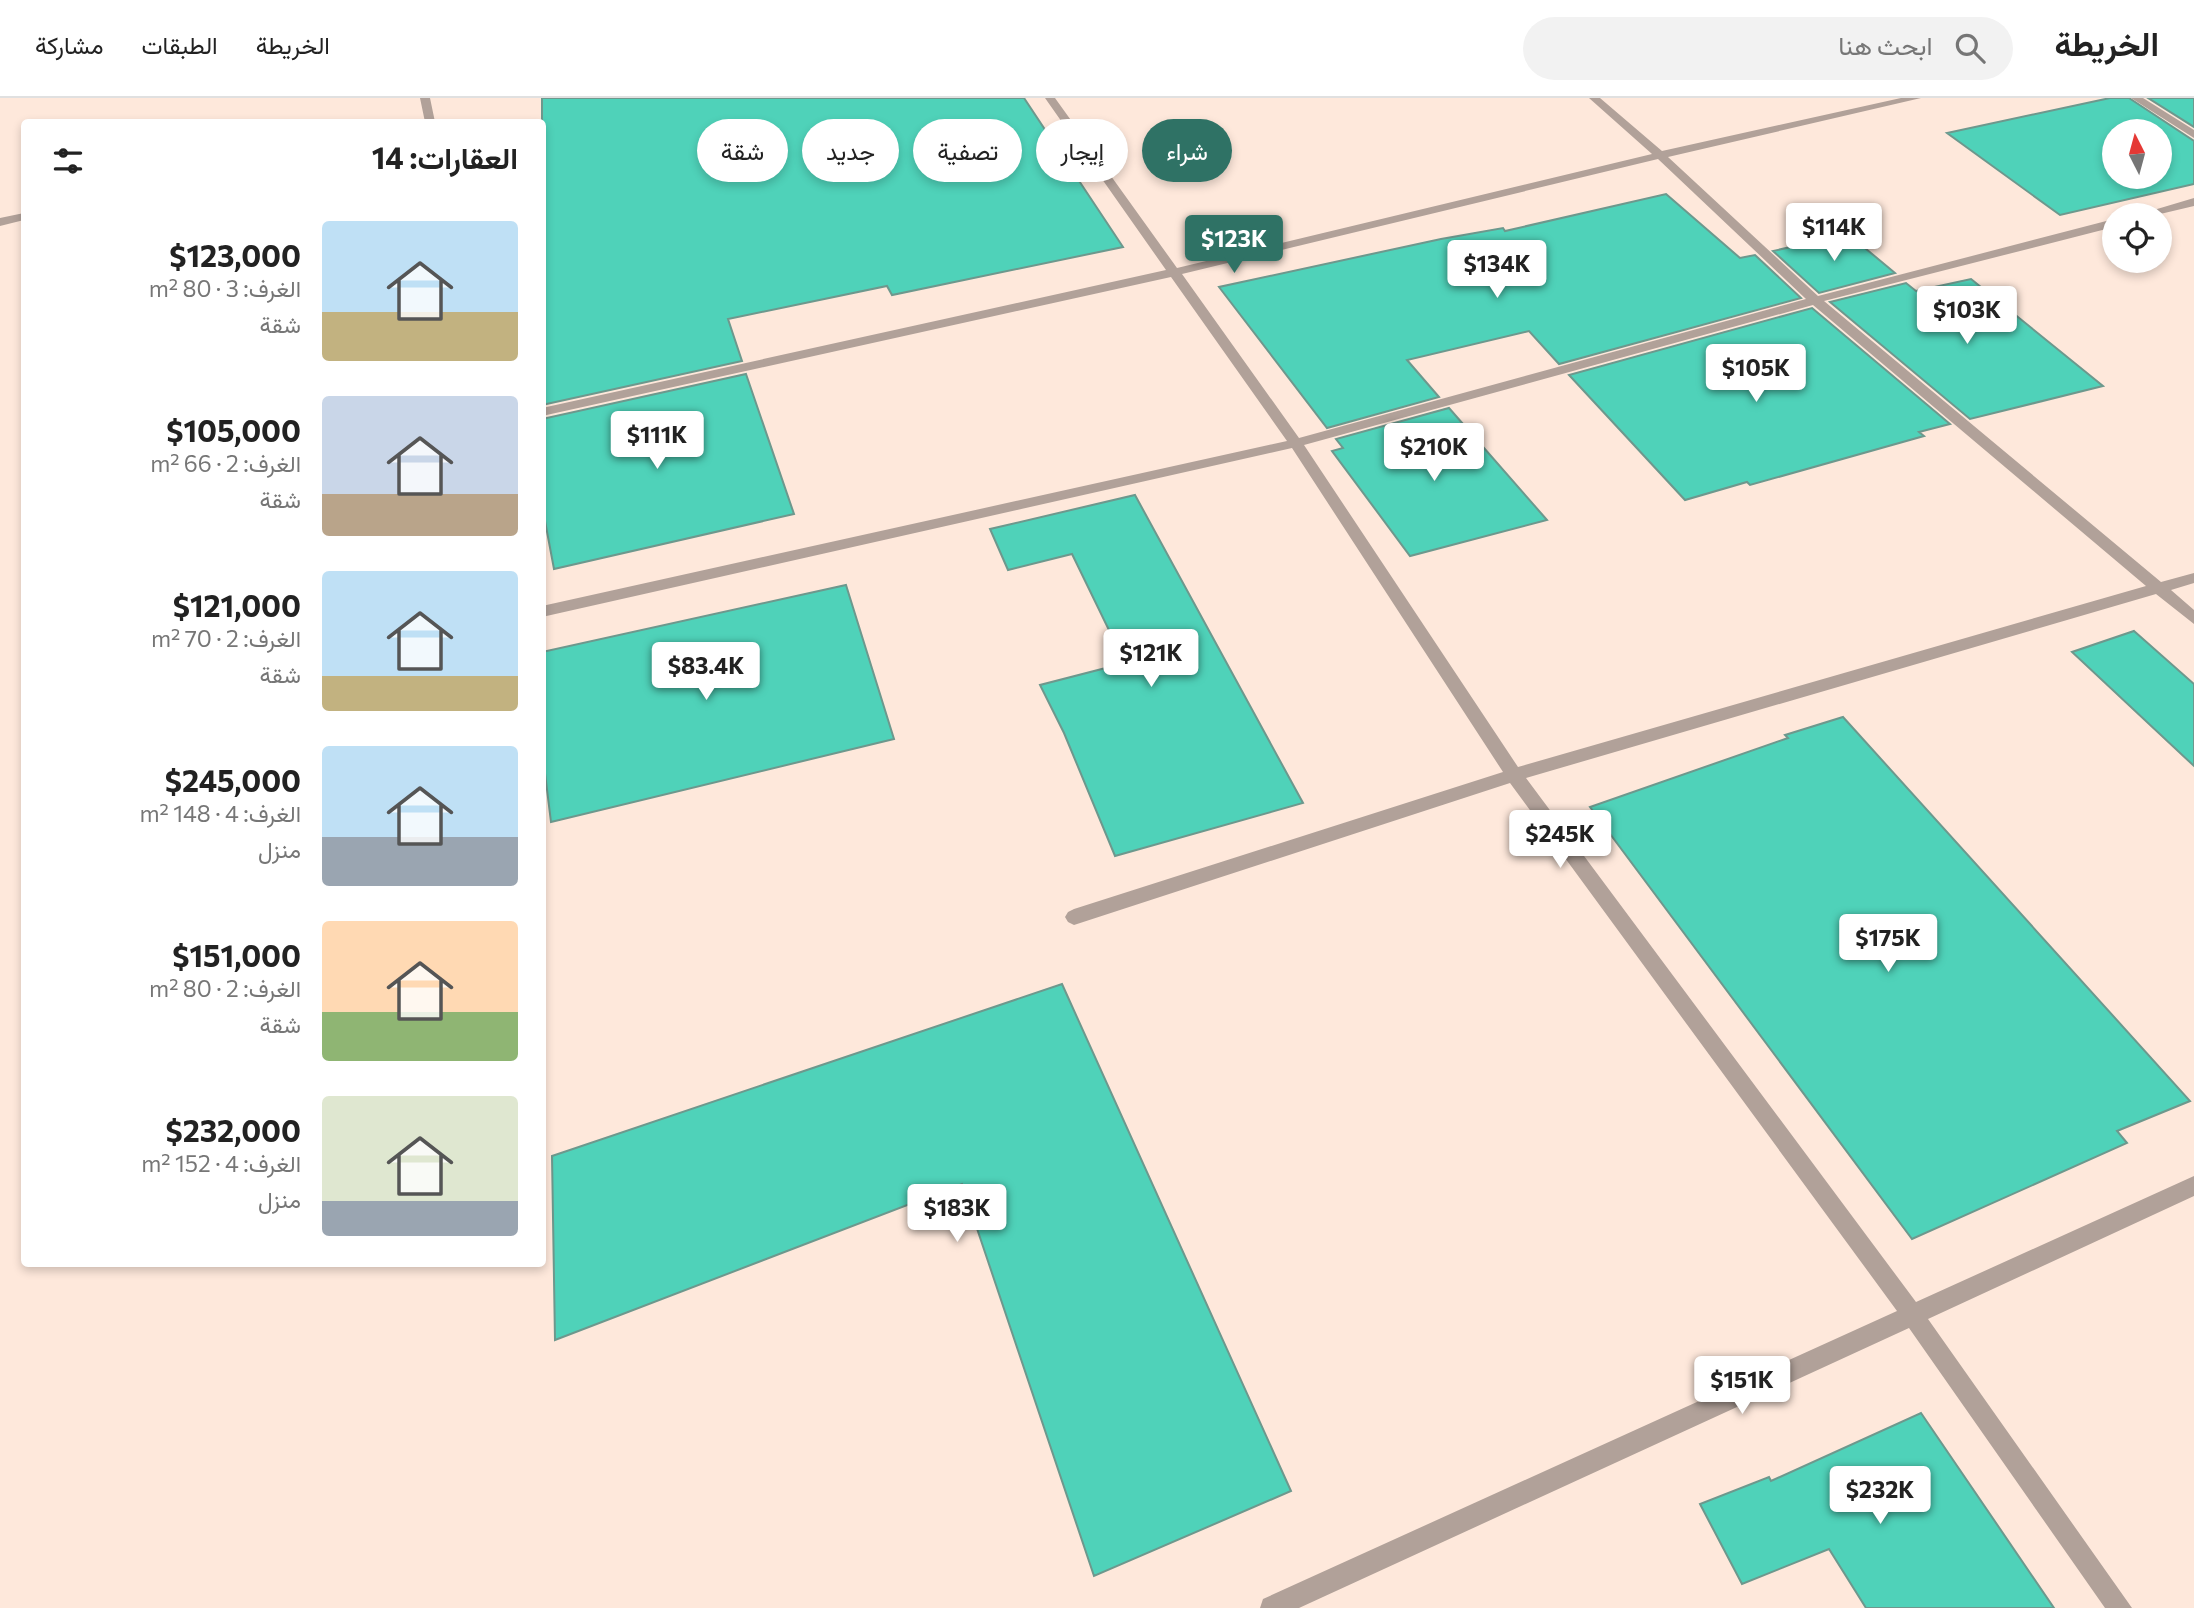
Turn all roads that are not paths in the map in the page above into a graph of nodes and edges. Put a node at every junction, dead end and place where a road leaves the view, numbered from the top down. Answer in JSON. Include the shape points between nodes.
{"nodes":[{"id":1,"x":425,"y":98,"type":"edge"},
{"id":2,"x":1050,"y":98,"type":"edge"},
{"id":3,"x":1594,"y":98,"type":"edge"},
{"id":4,"x":1916,"y":98,"type":"edge"},
{"id":5,"x":2136,"y":98,"type":"edge"},
{"id":6,"x":429,"y":119,"type":"edge"},
{"id":7,"x":2194,"y":135,"type":"edge"},
{"id":8,"x":1660,"y":155,"type":"junction"},
{"id":9,"x":2194,"y":202,"type":"edge"},
{"id":10,"x":2172,"y":208,"type":"edge"},
{"id":11,"x":21,"y":218,"type":"edge"},
{"id":12,"x":0,"y":222,"type":"edge"},
{"id":13,"x":2102,"y":226,"type":"edge"},
{"id":14,"x":1175,"y":272,"type":"junction"},
{"id":15,"x":1815,"y":300,"type":"junction"},
{"id":16,"x":546,"y":411,"type":"edge"},
{"id":17,"x":1296,"y":443,"type":"junction"},
{"id":18,"x":2194,"y":578,"type":"edge"},
{"id":19,"x":2159,"y":589,"type":"junction"},
{"id":20,"x":546,"y":610,"type":"edge"},
{"id":21,"x":2194,"y":618,"type":"edge"},
{"id":22,"x":1514,"y":775,"type":"junction"},
{"id":23,"x":1074,"y":917,"type":"dead end"},
{"id":24,"x":2194,"y":1186,"type":"edge"},
{"id":25,"x":1912,"y":1314,"type":"junction"},
{"id":26,"x":1272,"y":1608,"type":"edge"},
{"id":27,"x":2120,"y":1608,"type":"edge"}],
"edges":[{"from":1,"to":6,"type":"street"},
{"from":2,"to":14,"type":"street"},
{"from":3,"to":8,"type":"street"},
{"from":4,"to":8,"type":"street"},
{"from":5,"to":7,"type":"street"},
{"from":8,"to":14,"type":"street"},
{"from":8,"to":15,"type":"street"},
{"from":9,"to":10,"type":"street"},
{"from":11,"to":12,"type":"street"},
{"from":13,"to":15,"type":"street"},
{"from":14,"to":16,"type":"street"},
{"from":14,"to":17,"type":"street"},
{"from":15,"to":17,"type":"street"},
{"from":15,"to":19,"type":"street"},
{"from":17,"to":20,"type":"street"},
{"from":17,"to":22,"type":"street"},
{"from":18,"to":19,"type":"street"},
{"from":19,"to":21,"type":"street"},
{"from":19,"to":22,"type":"street"},
{"from":22,"to":23,"type":"street"},
{"from":22,"to":25,"type":"street"},
{"from":24,"to":25,"type":"street"},
{"from":25,"to":26,"type":"street"},
{"from":25,"to":27,"type":"street"}]}
